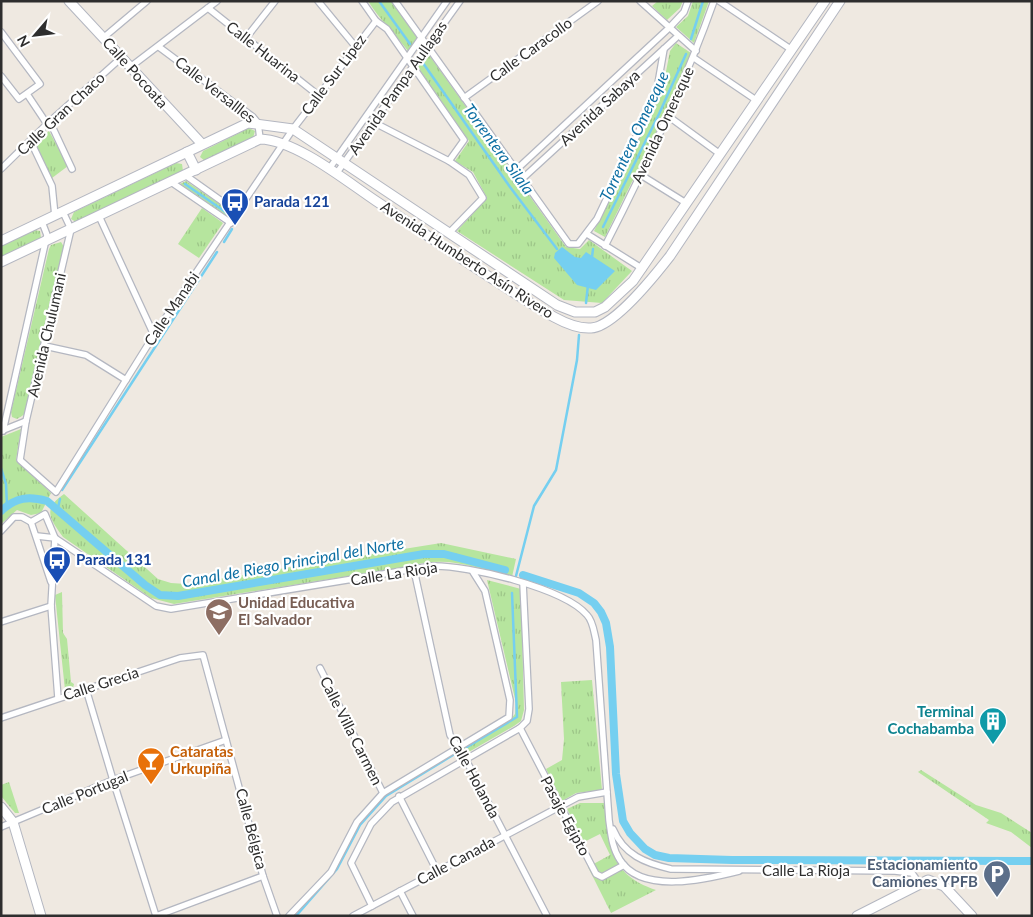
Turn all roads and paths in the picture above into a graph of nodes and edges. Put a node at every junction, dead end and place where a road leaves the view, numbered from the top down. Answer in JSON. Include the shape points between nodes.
{"nodes":[{"id":1,"x":69,"y":1,"type":"edge"},
{"id":2,"x":148,"y":1,"type":"edge"},
{"id":3,"x":217,"y":1,"type":"edge"},
{"id":4,"x":275,"y":1,"type":"edge"},
{"id":5,"x":318,"y":1,"type":"edge"},
{"id":6,"x":362,"y":1,"type":"edge"},
{"id":7,"x":395,"y":1,"type":"edge"},
{"id":8,"x":447,"y":1,"type":"edge"},
{"id":9,"x":460,"y":1,"type":"edge"},
{"id":10,"x":598,"y":1,"type":"edge"},
{"id":11,"x":640,"y":1,"type":"edge"},
{"id":12,"x":688,"y":1,"type":"edge"},
{"id":13,"x":714,"y":1,"type":"edge"},
{"id":14,"x":719,"y":1,"type":"edge"},
{"id":15,"x":825,"y":1,"type":"edge"},
{"id":16,"x":840,"y":1,"type":"edge"},
{"id":17,"x":208,"y":8,"type":"junction"},
{"id":18,"x":376,"y":20,"type":"junction"},
{"id":19,"x":669,"y":28,"type":"junction"},
{"id":20,"x":1,"y":32,"type":"edge"},
{"id":21,"x":678,"y":36,"type":"junction"},
{"id":22,"x":103,"y":38,"type":"junction"},
{"id":23,"x":246,"y":38,"type":"junction"},
{"id":24,"x":423,"y":38,"type":"junction"},
{"id":25,"x":427,"y":45,"type":"junction"},
{"id":26,"x":355,"y":46,"type":"junction"},
{"id":27,"x":159,"y":47,"type":"junction"},
{"id":28,"x":664,"y":49,"type":"junction"},
{"id":29,"x":792,"y":50,"type":"junction"},
{"id":30,"x":695,"y":54,"type":"junction"},
{"id":31,"x":121,"y":58,"type":"junction"},
{"id":32,"x":408,"y":59,"type":"junction"},
{"id":33,"x":129,"y":68,"type":"junction"},
{"id":34,"x":413,"y":68,"type":"junction"},
{"id":35,"x":1,"y":76,"type":"edge"},
{"id":36,"x":27,"y":94,"type":"junction"},
{"id":37,"x":318,"y":95,"type":"junction"},
{"id":38,"x":464,"y":98,"type":"junction"},
{"id":39,"x":756,"y":100,"type":"junction"},
{"id":40,"x":668,"y":116,"type":"junction"},
{"id":41,"x":373,"y":122,"type":"junction"},
{"id":42,"x":48,"y":123,"type":"junction"},
{"id":43,"x":258,"y":124,"type":"junction"},
{"id":44,"x":292,"y":129,"type":"junction"},
{"id":45,"x":260,"y":139,"type":"junction"},
{"id":46,"x":31,"y":142,"type":"junction"},
{"id":47,"x":284,"y":142,"type":"junction"},
{"id":48,"x":202,"y":144,"type":"junction"},
{"id":49,"x":187,"y":152,"type":"junction"},
{"id":50,"x":720,"y":154,"type":"junction"},
{"id":51,"x":336,"y":158,"type":"junction"},
{"id":52,"x":449,"y":161,"type":"junction"},
{"id":53,"x":344,"y":164,"type":"junction"},
{"id":54,"x":1,"y":169,"type":"edge"},
{"id":55,"x":72,"y":169,"type":"dead end"},
{"id":56,"x":196,"y":170,"type":"junction"},
{"id":57,"x":516,"y":170,"type":"junction"},
{"id":58,"x":332,"y":172,"type":"junction"},
{"id":59,"x":184,"y":175,"type":"junction"},
{"id":60,"x":641,"y":175,"type":"junction"},
{"id":61,"x":522,"y":179,"type":"junction"},
{"id":62,"x":171,"y":182,"type":"junction"},
{"id":63,"x":686,"y":203,"type":"junction"},
{"id":64,"x":237,"y":212,"type":"junction"},
{"id":65,"x":59,"y":214,"type":"junction"},
{"id":66,"x":98,"y":216,"type":"junction"},
{"id":67,"x":42,"y":222,"type":"junction"},
{"id":68,"x":231,"y":223,"type":"junction"},
{"id":69,"x":71,"y":229,"type":"junction"},
{"id":70,"x":450,"y":232,"type":"junction"},
{"id":71,"x":587,"y":234,"type":"junction"},
{"id":72,"x":3,"y":238,"type":"edge"},
{"id":73,"x":46,"y":240,"type":"junction"},
{"id":74,"x":605,"y":246,"type":"junction"},
{"id":75,"x":1,"y":262,"type":"edge"},
{"id":76,"x":643,"y":269,"type":"junction"},
{"id":77,"x":546,"y":297,"type":"junction"},
{"id":78,"x":539,"y":309,"type":"junction"},
{"id":79,"x":154,"y":335,"type":"junction"},
{"id":80,"x":45,"y":346,"type":"junction"},
{"id":81,"x":126,"y":380,"type":"junction"},
{"id":82,"x":26,"y":421,"type":"junction"},
{"id":83,"x":2,"y":431,"type":"edge"},
{"id":84,"x":20,"y":460,"type":"joint"},
{"id":85,"x":31,"y":522,"type":"junction"},
{"id":86,"x":1,"y":531,"type":"edge"},
{"id":87,"x":37,"y":536,"type":"junction"},
{"id":88,"x":55,"y":538,"type":"junction"},
{"id":89,"x":414,"y":570,"type":"junction"},
{"id":90,"x":474,"y":572,"type":"junction"},
{"id":91,"x":523,"y":583,"type":"junction"},
{"id":92,"x":52,"y":586,"type":"junction"},
{"id":93,"x":51,"y":606,"type":"junction"},
{"id":94,"x":1,"y":622,"type":"edge"},
{"id":95,"x":203,"y":656,"type":"joint"},
{"id":96,"x":320,"y":668,"type":"dead end"},
{"id":97,"x":86,"y":689,"type":"junction"},
{"id":98,"x":58,"y":698,"type":"junction"},
{"id":99,"x":1,"y":718,"type":"edge"},
{"id":100,"x":520,"y":728,"type":"junction"},
{"id":101,"x":226,"y":740,"type":"junction"},
{"id":102,"x":458,"y":748,"type":"junction"},
{"id":103,"x":465,"y":758,"type":"junction"},
{"id":104,"x":112,"y":780,"type":"junction"},
{"id":105,"x":383,"y":792,"type":"junction"},
{"id":106,"x":607,"y":792,"type":"junction"},
{"id":107,"x":399,"y":796,"type":"junction"},
{"id":108,"x":1,"y":807,"type":"edge"},
{"id":109,"x":559,"y":808,"type":"junction"},
{"id":110,"x":609,"y":820,"type":"junction"},
{"id":111,"x":14,"y":822,"type":"junction"},
{"id":112,"x":1,"y":827,"type":"edge"},
{"id":113,"x":505,"y":836,"type":"junction"},
{"id":114,"x":624,"y":865,"type":"junction"},
{"id":115,"x":437,"y":871,"type":"junction"},
{"id":116,"x":739,"y":871,"type":"junction"},
{"id":117,"x":264,"y":876,"type":"junction"},
{"id":118,"x":920,"y":883,"type":"junction"},
{"id":119,"x":400,"y":891,"type":"junction"},
{"id":120,"x":372,"y":906,"type":"junction"},
{"id":121,"x":41,"y":916,"type":"edge"},
{"id":122,"x":156,"y":916,"type":"edge"},
{"id":123,"x":277,"y":916,"type":"edge"},
{"id":124,"x":289,"y":916,"type":"edge"},
{"id":125,"x":353,"y":916,"type":"edge"},
{"id":126,"x":413,"y":916,"type":"edge"},
{"id":127,"x":547,"y":916,"type":"edge"},
{"id":128,"x":857,"y":916,"type":"edge"},
{"id":129,"x":972,"y":916,"type":"edge"}],
"edges":[{"from":1,"to":22,"type":"street","name":"Calle Pocoata"},
{"from":2,"to":22,"type":"street"},
{"from":3,"to":17,"type":"street"},
{"from":4,"to":23,"type":"street"},
{"from":5,"to":26,"type":"street"},
{"from":6,"to":18,"type":"street"},
{"from":7,"to":24,"type":"street"},
{"from":8,"to":24,"type":"street","name":"Avenida Pampa Aullagas"},
{"from":9,"to":25,"type":"street","name":"Avenida Pampa Aullagas"},
{"from":10,"to":38,"type":"street","name":"Calle Caracollo"},
{"from":11,"to":19,"type":"street"},
{"from":12,"to":19,"type":"street","via":[[684,12]]},
{"from":13,"to":30,"type":"street","name":"Avenida Omereque"},
{"from":14,"to":29,"type":"street"},
{"from":15,"to":29,"type":"street","name":"Avenida Humberto Asín Rivero"},
{"from":16,"to":78,"type":"street","name":"Avenida Humberto Asín Rivero","via":[[670,256],[650,281],[600,326],[578,327]]},
{"from":17,"to":23,"type":"street","name":"Calle Huarina"},
{"from":17,"to":27,"type":"street"},
{"from":18,"to":26,"type":"street","name":"Calle Sur Lipez"},
{"from":18,"to":32,"type":"street","via":[[387,29]]},
{"from":19,"to":21,"type":"street"},
{"from":19,"to":57,"type":"street","name":"Avenida Sabaya"},
{"from":20,"to":36,"type":"street","via":[[40,84]]},
{"from":21,"to":28,"type":"street","name":"Avenida Sabaya"},
{"from":21,"to":30,"type":"street"},
{"from":22,"to":31,"type":"street","name":"Calle Pocoata"},
{"from":23,"to":37,"type":"street","name":"Calle Huarina"},
{"from":24,"to":25,"type":"street"},
{"from":24,"to":32,"type":"street","name":"Avenida Pampa Aullagas"},
{"from":25,"to":34,"type":"street","name":"Avenida Pampa Aullagas"},
{"from":25,"to":38,"type":"street"},
{"from":26,"to":37,"type":"street","name":"Calle Sur Lipez"},
{"from":27,"to":33,"type":"street"},
{"from":27,"to":43,"type":"street","name":"Calle Versallles"},
{"from":28,"to":61,"type":"street","name":"Avenida Sabaya"},
{"from":28,"to":71,"type":"street","name":"Avenida Omereque","via":[[656,95]]},
{"from":29,"to":39,"type":"street","name":"Avenida Humberto Asín Rivero"},
{"from":30,"to":39,"type":"street"},
{"from":30,"to":40,"type":"street","name":"Avenida Omereque"},
{"from":31,"to":33,"type":"street","name":"Calle Pocoata"},
{"from":31,"to":42,"type":"street","name":"Calle Gran Chaco"},
{"from":32,"to":34,"type":"street"},
{"from":32,"to":51,"type":"street","name":"Avenida Pampa Aullagas"},
{"from":33,"to":48,"type":"street","name":"Calle Pocoata"},
{"from":34,"to":41,"type":"street","name":"Avenida Pampa Aullagas"},
{"from":34,"to":52,"type":"street","via":[[464,140]]},
{"from":35,"to":36,"type":"street","via":[[19,99]]},
{"from":36,"to":42,"type":"street"},
{"from":37,"to":44,"type":"street","name":"Calle Sur Lipez"},
{"from":38,"to":57,"type":"street"},
{"from":39,"to":50,"type":"street","name":"Avenida Humberto Asín Rivero"},
{"from":40,"to":50,"type":"street"},
{"from":40,"to":60,"type":"street","name":"Avenida Omereque"},
{"from":41,"to":52,"type":"street"},
{"from":41,"to":53,"type":"street","name":"Avenida Pampa Aullagas"},
{"from":42,"to":46,"type":"street","name":"Calle Gran Chaco"},
{"from":42,"to":55,"type":"street"},
{"from":43,"to":44,"type":"street","name":"Avenida Humberto Asín Rivero"},
{"from":43,"to":45,"type":"street","name":"Calle Versallles"},
{"from":43,"to":48,"type":"street","name":"Avenida Humberto Asín Rivero","via":[[248,123]]},
{"from":44,"to":47,"type":"street","name":"Calle Manabi"},
{"from":44,"to":51,"type":"street","name":"Avenida Humberto Asín Rivero"},
{"from":45,"to":47,"type":"street","name":"Avenida Humberto Asín Rivero"},
{"from":45,"to":56,"type":"street"},
{"from":46,"to":54,"type":"street","name":"Calle Gran Chaco"},
{"from":46,"to":65,"type":"street","via":[[52,186]]},
{"from":47,"to":58,"type":"street","name":"Avenida Humberto Asín Rivero"},
{"from":47,"to":64,"type":"street","name":"Calle Manabi"},
{"from":48,"to":49,"type":"street","name":"Avenida Humberto Asín Rivero"},
{"from":49,"to":56,"type":"street"},
{"from":49,"to":65,"type":"street","name":"Avenida Humberto Asín Rivero"},
{"from":50,"to":63,"type":"street","name":"Avenida Humberto Asín Rivero"},
{"from":51,"to":53,"type":"street","name":"Avenida Humberto Asín Rivero"},
{"from":51,"to":58,"type":"street","name":"Avenida Pampa Aullagas"},
{"from":52,"to":70,"type":"street","via":[[469,175],[483,198]]},
{"from":53,"to":58,"type":"street","name":"Avenida Pampa Aullagas"},
{"from":53,"to":70,"type":"street","name":"Avenida Humberto Asín Rivero"},
{"from":56,"to":59,"type":"street"},
{"from":57,"to":61,"type":"street"},
{"from":58,"to":78,"type":"street","name":"Avenida Humberto Asín Rivero"},
{"from":59,"to":62,"type":"street"},
{"from":59,"to":64,"type":"street"},
{"from":60,"to":63,"type":"street"},
{"from":60,"to":74,"type":"street","name":"Avenida Omereque"},
{"from":61,"to":71,"type":"street","via":[[569,244],[578,244]]},
{"from":62,"to":66,"type":"street"},
{"from":62,"to":68,"type":"street"},
{"from":63,"to":76,"type":"street","name":"Avenida Humberto Asín Rivero"},
{"from":64,"to":68,"type":"street","name":"Calle Manabi"},
{"from":65,"to":67,"type":"street","name":"Avenida Humberto Asín Rivero"},
{"from":65,"to":69,"type":"street"},
{"from":66,"to":69,"type":"street"},
{"from":66,"to":79,"type":"street"},
{"from":67,"to":72,"type":"street","name":"Avenida Humberto Asín Rivero"},
{"from":67,"to":73,"type":"street","name":"Avenida Chulumani"},
{"from":68,"to":79,"type":"street","name":"Calle Manabi"},
{"from":69,"to":73,"type":"street"},
{"from":69,"to":80,"type":"street","name":"Avenida Chulumani"},
{"from":70,"to":77,"type":"street","name":"Avenida Humberto Asín Rivero"},
{"from":71,"to":74,"type":"street"},
{"from":73,"to":75,"type":"street"},
{"from":73,"to":83,"type":"street","name":"Avenida Chulumani"},
{"from":74,"to":76,"type":"street"},
{"from":76,"to":77,"type":"street","name":"Avenida Humberto Asín Rivero","via":[[605,308],[595,312],[575,312]]},
{"from":77,"to":78,"type":"street"},
{"from":79,"to":81,"type":"street","name":"Calle Manabi"},
{"from":80,"to":81,"type":"street","via":[[86,355]]},
{"from":80,"to":82,"type":"street","name":"Avenida Chulumani"},
{"from":81,"to":84,"type":"street","name":"Calle Manabi","via":[[56,492]]},
{"from":82,"to":83,"type":"street"},
{"from":82,"to":84,"type":"street","name":"Avenida Chulumani"},
{"from":85,"to":86,"type":"street","via":[[14,517]]},
{"from":85,"to":87,"type":"street"},
{"from":85,"to":88,"type":"street","via":[[45,514]]},
{"from":87,"to":88,"type":"street","name":"Calle La Rioja"},
{"from":87,"to":92,"type":"street"},
{"from":88,"to":89,"type":"street","name":"Calle La Rioja","via":[[156,606],[171,609]]},
{"from":88,"to":92,"type":"street"},
{"from":89,"to":90,"type":"street","name":"Calle La Rioja","via":[[443,566]]},
{"from":89,"to":102,"type":"street","name":"Calle Holanda","via":[[450,735]]},
{"from":90,"to":91,"type":"street","name":"Calle La Rioja"},
{"from":90,"to":102,"type":"street","via":[[485,590],[510,700],[509,717]]},
{"from":91,"to":100,"type":"street","via":[[529,709],[527,721]]},
{"from":91,"to":106,"type":"street","name":"Calle La Rioja","via":[[566,599],[590,617],[596,640]]},
{"from":92,"to":93,"type":"street"},
{"from":93,"to":94,"type":"street"},
{"from":93,"to":98,"type":"street"},
{"from":95,"to":97,"type":"street","name":"Calle Grecia","via":[[180,658]]},
{"from":95,"to":101,"type":"street","name":"Calle Bélgica"},
{"from":96,"to":105,"type":"street","name":"Calle Villa Carmen"},
{"from":97,"to":98,"type":"street","name":"Calle Grecia"},
{"from":97,"to":104,"type":"street"},
{"from":98,"to":99,"type":"street","name":"Calle Grecia"},
{"from":100,"to":103,"type":"street"},
{"from":100,"to":109,"type":"street","name":"Pasaje Egipto"},
{"from":101,"to":104,"type":"street","name":"Calle Portugal"},
{"from":101,"to":117,"type":"street","name":"Calle Bélgica"},
{"from":102,"to":103,"type":"street","name":"Calle Holanda"},
{"from":102,"to":105,"type":"street"},
{"from":103,"to":107,"type":"street"},
{"from":103,"to":113,"type":"street","name":"Calle Holanda"},
{"from":104,"to":111,"type":"street","name":"Calle Portugal"},
{"from":104,"to":122,"type":"street"},
{"from":105,"to":124,"type":"street","via":[[357,822],[331,872]]},
{"from":106,"to":109,"type":"street","name":"Calle Canada","via":[[578,797]]},
{"from":106,"to":110,"type":"street","name":"Calle La Rioja"},
{"from":107,"to":115,"type":"street"},
{"from":107,"to":120,"type":"street","via":[[371,824],[351,863]]},
{"from":108,"to":111,"type":"street"},
{"from":109,"to":113,"type":"street","name":"Calle Canada"},
{"from":109,"to":114,"type":"street","name":"Pasaje Egipto","via":[[596,874],[602,877],[609,875]]},
{"from":110,"to":114,"type":"street","name":"Calle La Rioja","via":[[613,846]]},
{"from":110,"to":116,"type":"street","name":"Calle La Rioja","via":[[617,838],[630,854],[649,864],[671,869]]},
{"from":111,"to":112,"type":"street","name":"Calle Portugal"},
{"from":111,"to":121,"type":"street"},
{"from":113,"to":115,"type":"street","name":"Calle Canada"},
{"from":113,"to":127,"type":"street","name":"Calle Holanda"},
{"from":114,"to":116,"type":"street","name":"Calle La Rioja","via":[[644,877],[670,882],[694,882]]},
{"from":115,"to":119,"type":"street","name":"Calle Canada"},
{"from":116,"to":118,"type":"street","name":"Calle La Rioja","via":[[895,871],[912,873]]},
{"from":117,"to":122,"type":"street"},
{"from":117,"to":123,"type":"street","name":"Calle Bélgica"},
{"from":118,"to":128,"type":"street"},
{"from":118,"to":129,"type":"street","name":"Calle La Rioja","via":[[928,880],[944,886]]},
{"from":119,"to":120,"type":"street","name":"Calle Canada"},
{"from":119,"to":126,"type":"street"},
{"from":120,"to":125,"type":"street","name":"Calle Canada"}]}
